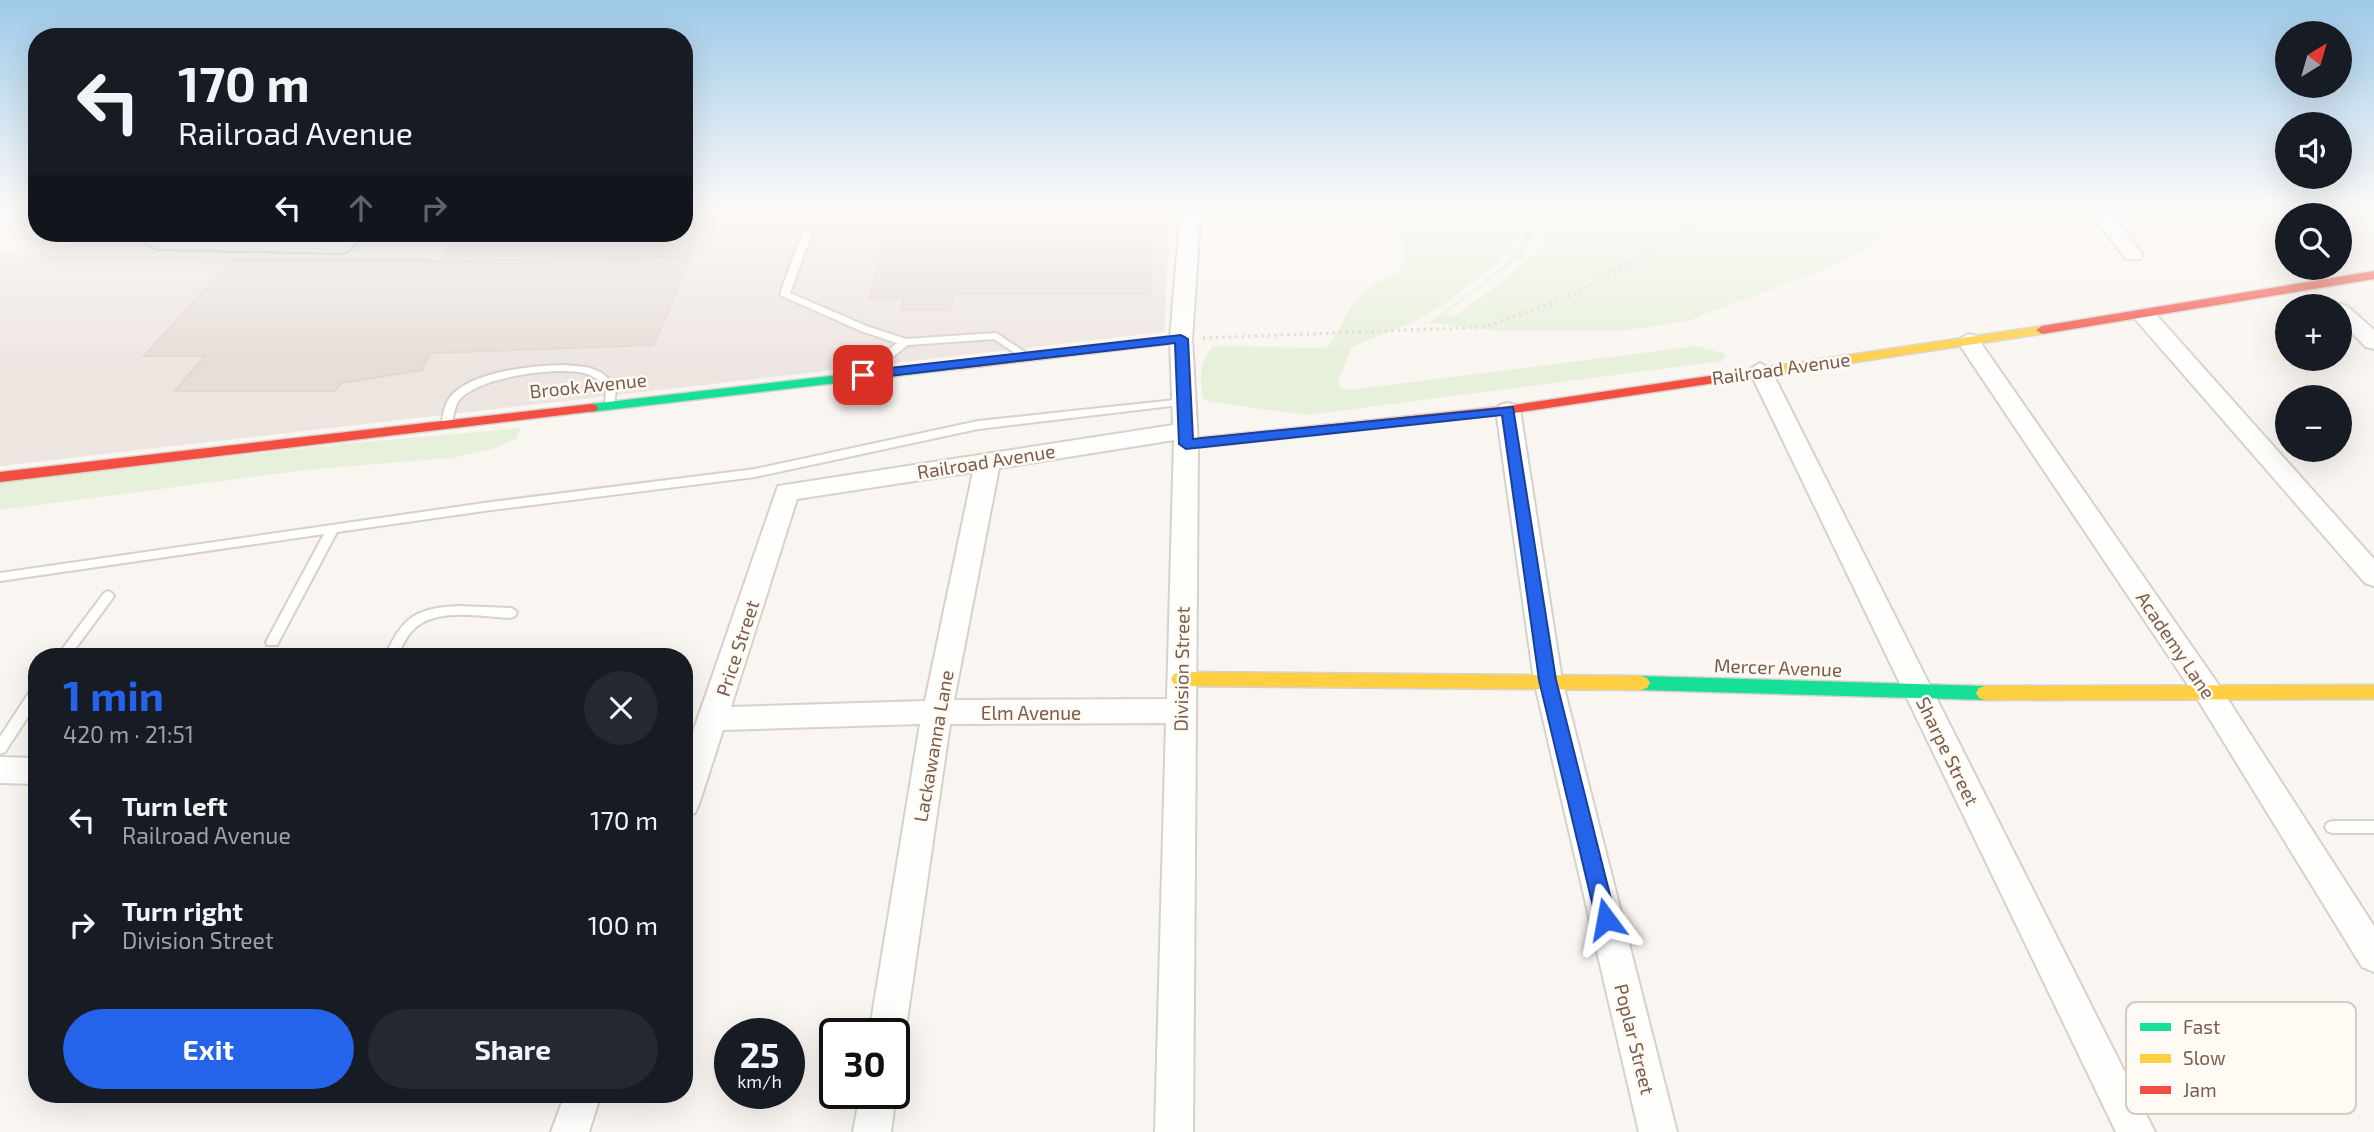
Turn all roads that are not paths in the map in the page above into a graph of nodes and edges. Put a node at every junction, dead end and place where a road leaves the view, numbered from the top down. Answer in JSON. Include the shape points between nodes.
{"nodes":[{"id":1,"x":797,"y":260,"type":"edge"},
{"id":2,"x":1187,"y":260,"type":"edge"},
{"id":3,"x":2374,"y":275,"type":"edge"},
{"id":4,"x":2315,"y":286,"type":"junction"},
{"id":5,"x":2323,"y":294,"type":"edge"},
{"id":6,"x":2144,"y":315,"type":"junction"},
{"id":7,"x":2352,"y":321,"type":"edge"},
{"id":8,"x":1181,"y":339,"type":"junction"},
{"id":9,"x":1968,"y":341,"type":"junction"},
{"id":10,"x":905,"y":342,"type":"junction"},
{"id":11,"x":2374,"y":342,"type":"edge"},
{"id":12,"x":1026,"y":356,"type":"junction"},
{"id":13,"x":1760,"y":370,"type":"junction"},
{"id":14,"x":863,"y":375,"type":"junction"},
{"id":15,"x":610,"y":404,"type":"junction"},
{"id":16,"x":1508,"y":410,"type":"junction"},
{"id":17,"x":447,"y":422,"type":"junction"},
{"id":18,"x":1185,"y":426,"type":"junction"},
{"id":19,"x":988,"y":460,"type":"junction"},
{"id":20,"x":0,"y":477,"type":"edge"},
{"id":21,"x":788,"y":492,"type":"joint"},
{"id":22,"x":333,"y":529,"type":"junction"},
{"id":23,"x":2374,"y":576,"type":"edge"},
{"id":24,"x":0,"y":578,"type":"edge"},
{"id":25,"x":108,"y":596,"type":"dead end"},
{"id":26,"x":511,"y":613,"type":"dead end"},
{"id":27,"x":272,"y":642,"type":"dead end"},
{"id":28,"x":69,"y":648,"type":"edge"},
{"id":29,"x":395,"y":648,"type":"edge"},
{"id":30,"x":1180,"y":679,"type":"junction"},
{"id":31,"x":1548,"y":680,"type":"junction"},
{"id":32,"x":2208,"y":692,"type":"junction"},
{"id":33,"x":2374,"y":692,"type":"edge"},
{"id":34,"x":1919,"y":693,"type":"junction"},
{"id":35,"x":28,"y":706,"type":"edge"},
{"id":36,"x":1180,"y":711,"type":"junction"},
{"id":37,"x":937,"y":712,"type":"junction"},
{"id":38,"x":714,"y":719,"type":"junction"},
{"id":39,"x":0,"y":748,"type":"edge"},
{"id":40,"x":693,"y":766,"type":"edge"},
{"id":41,"x":0,"y":770,"type":"edge"},
{"id":42,"x":28,"y":771,"type":"edge"},
{"id":43,"x":2332,"y":827,"type":"dead end"},
{"id":44,"x":2374,"y":827,"type":"edge"},
{"id":45,"x":2374,"y":956,"type":"edge"},
{"id":46,"x":889,"y":1018,"type":"edge"},
{"id":47,"x":580,"y":1103,"type":"edge"},
{"id":48,"x":876,"y":1109,"type":"edge"},
{"id":49,"x":2126,"y":1112,"type":"edge"},
{"id":50,"x":2127,"y":1114,"type":"edge"},
{"id":51,"x":570,"y":1132,"type":"edge"},
{"id":52,"x":872,"y":1132,"type":"edge"},
{"id":53,"x":1174,"y":1132,"type":"edge"},
{"id":54,"x":1657,"y":1132,"type":"edge"},
{"id":55,"x":2136,"y":1132,"type":"edge"}],
"edges":[{"from":1,"to":10,"type":"lane","via":[[785,294]]},
{"from":2,"to":8,"type":"street","name":"Division Street"},
{"from":3,"to":4,"type":"street","name":"Railroad Avenue"},
{"from":4,"to":5,"type":"street"},
{"from":4,"to":6,"type":"street","name":"Railroad Avenue"},
{"from":6,"to":9,"type":"street","name":"Railroad Avenue"},
{"from":6,"to":23,"type":"street"},
{"from":7,"to":11,"type":"street"},
{"from":8,"to":12,"type":"street","name":"Brook Avenue"},
{"from":8,"to":18,"type":"street","name":"Division Street"},
{"from":9,"to":13,"type":"street","name":"Railroad Avenue"},
{"from":9,"to":32,"type":"street","name":"Academy Lane"},
{"from":10,"to":12,"type":"lane","via":[[996,336]]},
{"from":10,"to":14,"type":"lane"},
{"from":12,"to":14,"type":"street","name":"Brook Avenue"},
{"from":13,"to":16,"type":"street","name":"Railroad Avenue"},
{"from":13,"to":34,"type":"street","name":"Sharpe Street"},
{"from":14,"to":15,"type":"street","name":"Brook Avenue"},
{"from":15,"to":17,"type":"street","name":"Brook Avenue"},
{"from":15,"to":17,"type":"lane","via":[[611,387],[603,377],[586,370],[558,368],[481,380],[457,396]]},
{"from":16,"to":18,"type":"street","name":"Railroad Avenue"},
{"from":16,"to":31,"type":"street","name":"Poplar Street"},
{"from":17,"to":20,"type":"street","name":"Brook Avenue"},
{"from":18,"to":19,"type":"street","name":"Railroad Avenue"},
{"from":18,"to":22,"type":"lane","via":[[978,425],[755,473]]},
{"from":18,"to":30,"type":"street","name":"Division Street"},
{"from":19,"to":21,"type":"street","name":"Railroad Avenue"},
{"from":19,"to":37,"type":"street","name":"Lackawanna Lane"},
{"from":21,"to":38,"type":"street","name":"Price Street"},
{"from":22,"to":24,"type":"lane"},
{"from":22,"to":27,"type":"lane"},
{"from":25,"to":28,"type":"lane"},
{"from":26,"to":29,"type":"lane","via":[[444,612],[419,618]]},
{"from":30,"to":31,"type":"street","name":"Mercer Avenue"},
{"from":30,"to":36,"type":"street","name":"Division Street"},
{"from":31,"to":34,"type":"street","name":"Mercer Avenue"},
{"from":31,"to":54,"type":"street","name":"Poplar Street"},
{"from":32,"to":33,"type":"street","name":"Mercer Avenue"},
{"from":32,"to":34,"type":"street","name":"Mercer Avenue"},
{"from":32,"to":45,"type":"street","name":"Academy Lane"},
{"from":34,"to":49,"type":"street","name":"Sharpe Street"},
{"from":35,"to":39,"type":"lane"},
{"from":36,"to":37,"type":"street","name":"Elm Avenue"},
{"from":36,"to":53,"type":"street","name":"Division Street"},
{"from":37,"to":38,"type":"street","name":"Elm Avenue"},
{"from":37,"to":46,"type":"street","name":"Lackawanna Lane"},
{"from":38,"to":40,"type":"street","name":"Price Street"},
{"from":41,"to":42,"type":"street"},
{"from":43,"to":44,"type":"lane"},
{"from":47,"to":51,"type":"street"},
{"from":48,"to":52,"type":"street"},
{"from":50,"to":55,"type":"street","name":"Sharpe Street"}]}
